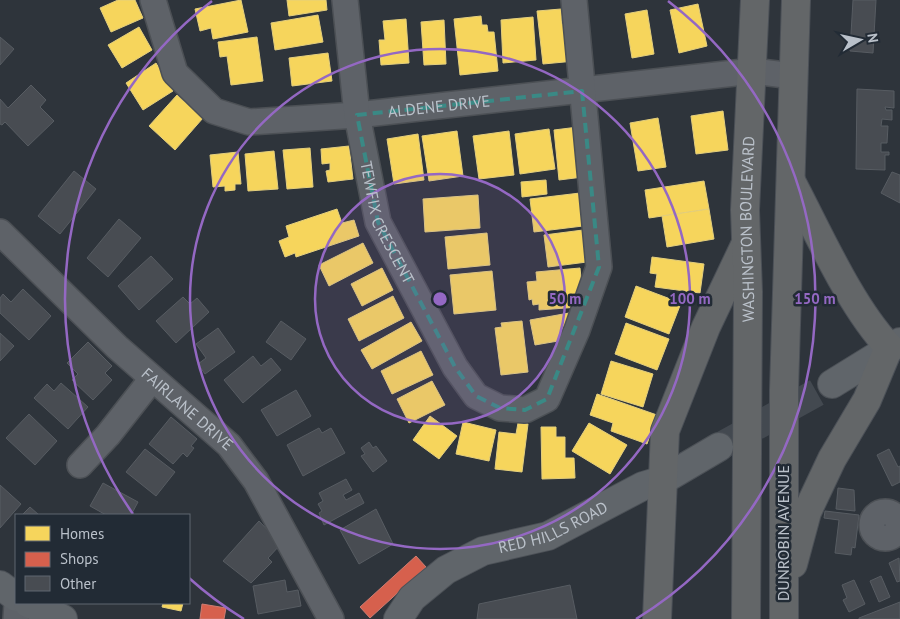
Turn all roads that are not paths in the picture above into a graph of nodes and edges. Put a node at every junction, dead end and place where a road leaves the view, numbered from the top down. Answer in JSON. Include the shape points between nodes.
{"nodes":[{"id":1,"x":153,"y":0,"type":"edge"},
{"id":2,"x":345,"y":0,"type":"edge"},
{"id":3,"x":574,"y":0,"type":"edge"},
{"id":4,"x":755,"y":0,"type":"edge"},
{"id":5,"x":796,"y":0,"type":"edge"},
{"id":6,"x":753,"y":71,"type":"junction"},
{"id":7,"x":793,"y":76,"type":"junction"},
{"id":8,"x":582,"y":91,"type":"junction"},
{"id":9,"x":357,"y":114,"type":"junction"},
{"id":10,"x":790,"y":178,"type":"junction"},
{"id":11,"x":0,"y":232,"type":"edge"},
{"id":12,"x":747,"y":241,"type":"junction"},
{"id":13,"x":895,"y":344,"type":"edge"},
{"id":14,"x":152,"y":379,"type":"junction"},
{"id":15,"x":832,"y":384,"type":"tunnel mouth"},
{"id":16,"x":718,"y":447,"type":"tunnel mouth"},
{"id":17,"x":80,"y":465,"type":"dead end"},
{"id":18,"x":663,"y":480,"type":"junction"},
{"id":19,"x":0,"y":585,"type":"edge"},
{"id":20,"x":15,"y":596,"type":"edge"},
{"id":21,"x":18,"y":604,"type":"edge"},
{"id":22,"x":30,"y":604,"type":"edge"},
{"id":23,"x":784,"y":616,"type":"edge"},
{"id":24,"x":397,"y":618,"type":"edge"},
{"id":25,"x":16,"y":619,"type":"edge"},
{"id":26,"x":63,"y":619,"type":"edge"},
{"id":27,"x":331,"y":619,"type":"edge"},
{"id":28,"x":657,"y":619,"type":"edge"},
{"id":29,"x":746,"y":619,"type":"edge"}],
"edges":[{"from":1,"to":9,"type":"street","name":"ALDENE DRIVE","via":[[175,73],[214,111],[249,122]]},
{"from":2,"to":9,"type":"street","name":"TEWFIX CRESCENT"},
{"from":3,"to":8,"type":"street","name":"TEWFIX CRESCENT"},
{"from":4,"to":6,"type":"highway","name":"WASHINGTON BOULEVARD"},
{"from":5,"to":7,"type":"highway"},
{"from":6,"to":7,"type":"street","name":"ALDENE DRIVE"},
{"from":6,"to":8,"type":"street","name":"ALDENE DRIVE"},
{"from":6,"to":12,"type":"highway","name":"WASHINGTON BOULEVARD","via":[[745,210]]},
{"from":7,"to":10,"type":"highway"},
{"from":8,"to":9,"type":"street","name":"ALDENE DRIVE"},
{"from":8,"to":9,"type":"street","name":"TEWFIX CRESCENT","via":[[599,267],[577,330],[547,398],[525,410],[500,408],[476,396],[456,367],[378,222]]},
{"from":10,"to":13,"type":"highway","via":[[836,266],[878,334]]},
{"from":10,"to":23,"type":"highway","name":"DUNROBIN AVENUE","via":[[783,446]]},
{"from":11,"to":14,"type":"street","name":"FAIRLANE DRIVE"},
{"from":12,"to":18,"type":"highway","via":[[706,327],[665,431]]},
{"from":12,"to":29,"type":"highway","name":"WASHINGTON BOULEVARD"},
{"from":13,"to":15,"type":"main road"},
{"from":13,"to":23,"type":"highway","via":[[807,512],[795,553]]},
{"from":14,"to":17,"type":"street"},
{"from":14,"to":27,"type":"street","name":"FAIRLANE DRIVE","via":[[229,445],[244,463]]},
{"from":16,"to":18,"type":"main road","name":"RED HILLS ROAD"},
{"from":18,"to":24,"type":"main road","name":"RED HILLS ROAD","via":[[644,486],[548,536],[483,551],[446,570],[412,598]]},
{"from":18,"to":28,"type":"highway"},
{"from":19,"to":20,"type":"main road"},
{"from":21,"to":25,"type":"street"},
{"from":22,"to":26,"type":"main road"}]}
